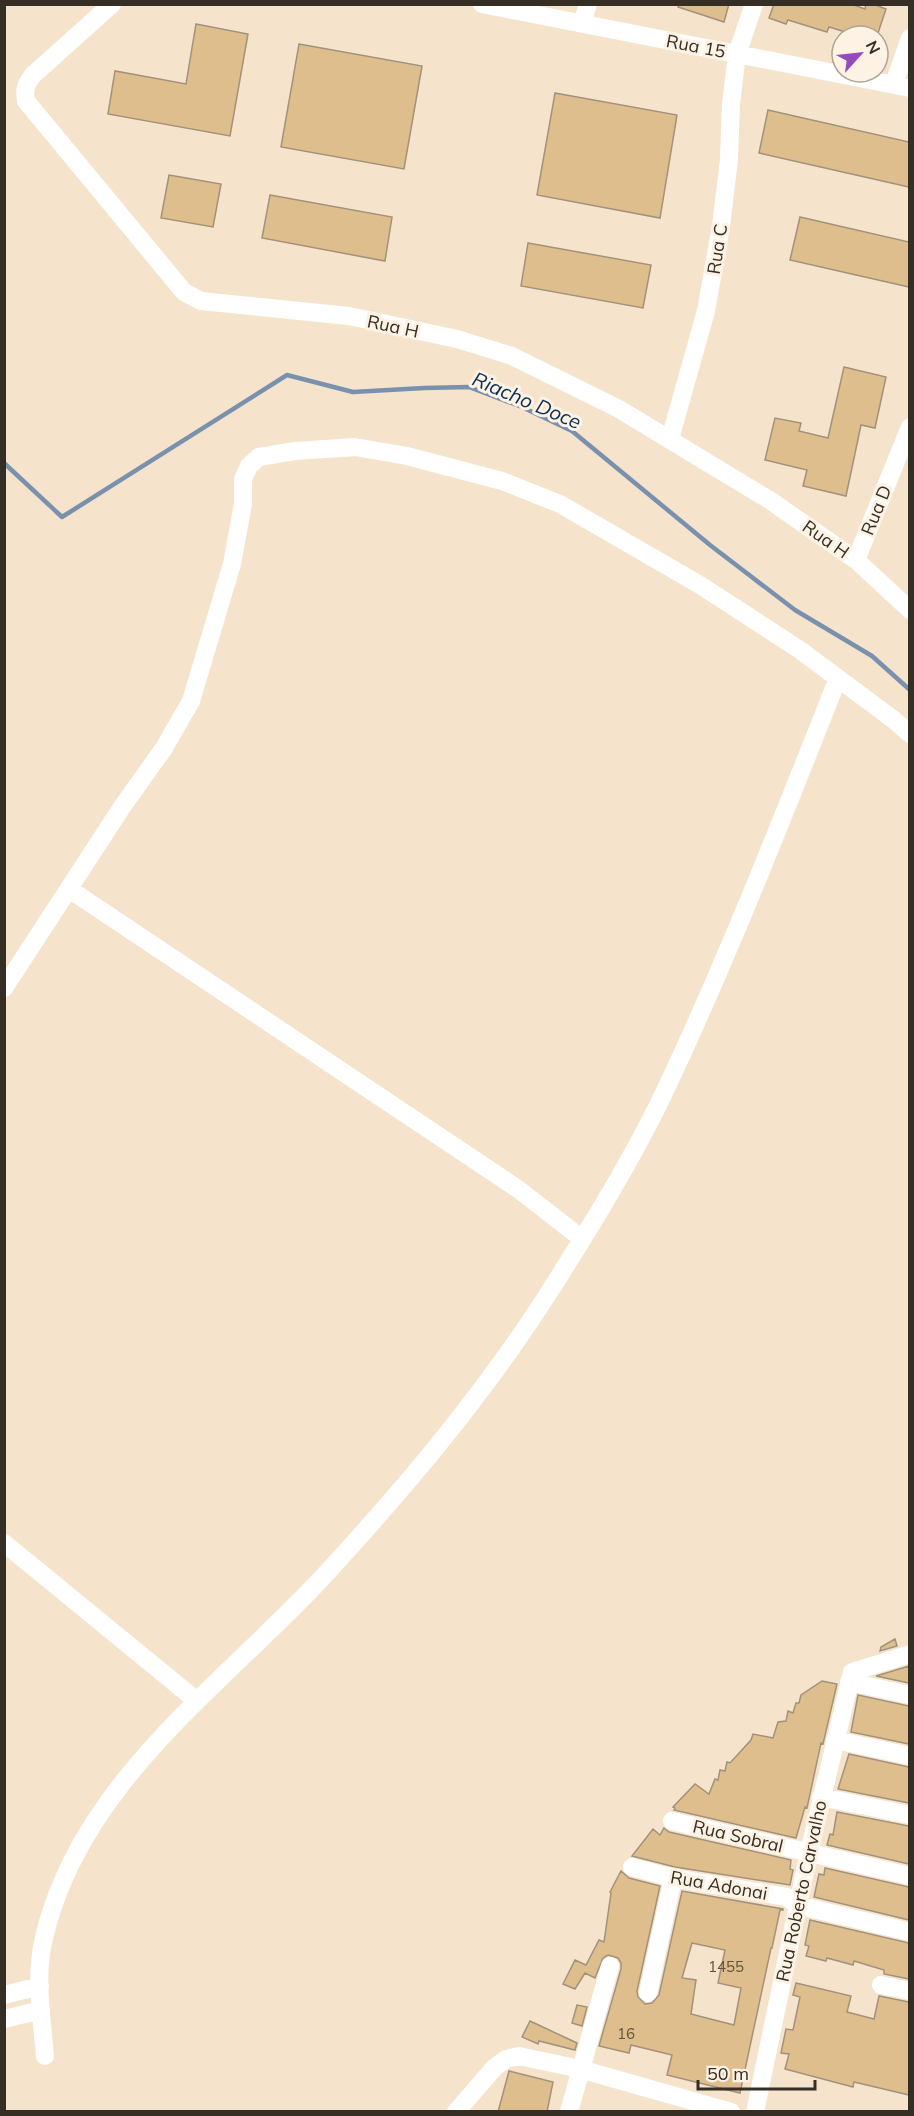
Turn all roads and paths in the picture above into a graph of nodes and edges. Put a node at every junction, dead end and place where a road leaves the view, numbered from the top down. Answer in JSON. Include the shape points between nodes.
{"nodes":[{"id":1,"x":112,"y":4,"type":"edge"},
{"id":2,"x":482,"y":4,"type":"edge"},
{"id":3,"x":588,"y":4,"type":"edge"},
{"id":4,"x":754,"y":4,"type":"edge"},
{"id":5,"x":582,"y":24,"type":"junction"},
{"id":6,"x":909,"y":38,"type":"edge"},
{"id":7,"x":737,"y":54,"type":"junction"},
{"id":8,"x":902,"y":86,"type":"edge"},
{"id":9,"x":909,"y":427,"type":"edge"},
{"id":10,"x":670,"y":439,"type":"junction"},
{"id":11,"x":856,"y":560,"type":"junction"},
{"id":12,"x":909,"y":609,"type":"edge"},
{"id":13,"x":838,"y":678,"type":"junction"},
{"id":14,"x":909,"y":734,"type":"edge"},
{"id":15,"x":69,"y":889,"type":"junction"},
{"id":16,"x":4,"y":988,"type":"edge"},
{"id":17,"x":581,"y":1238,"type":"junction"},
{"id":18,"x":4,"y":1543,"type":"edge"},
{"id":19,"x":909,"y":1654,"type":"edge"},
{"id":20,"x":851,"y":1677,"type":"junction"},
{"id":21,"x":909,"y":1695,"type":"edge"},
{"id":22,"x":197,"y":1701,"type":"junction"},
{"id":23,"x":835,"y":1740,"type":"junction"},
{"id":24,"x":909,"y":1756,"type":"edge"},
{"id":25,"x":821,"y":1797,"type":"junction"},
{"id":26,"x":909,"y":1815,"type":"edge"},
{"id":27,"x":672,"y":1821,"type":"dead end"},
{"id":28,"x":808,"y":1852,"type":"junction"},
{"id":29,"x":632,"y":1867,"type":"dead end"},
{"id":30,"x":909,"y":1876,"type":"edge"},
{"id":31,"x":673,"y":1878,"type":"junction"},
{"id":32,"x":797,"y":1905,"type":"junction"},
{"id":33,"x":909,"y":1932,"type":"edge"},
{"id":34,"x":610,"y":1966,"type":"dead end"},
{"id":35,"x":881,"y":1985,"type":"dead end"},
{"id":36,"x":40,"y":1986,"type":"junction"},
{"id":37,"x":909,"y":1991,"type":"edge"},
{"id":38,"x":648,"y":1993,"type":"dead end"},
{"id":39,"x":4,"y":1995,"type":"edge"},
{"id":40,"x":41,"y":2010,"type":"junction"},
{"id":41,"x":4,"y":2019,"type":"edge"},
{"id":42,"x":45,"y":2056,"type":"dead end"},
{"id":43,"x":580,"y":2069,"type":"junction"},
{"id":44,"x":456,"y":2112,"type":"edge"},
{"id":45,"x":569,"y":2112,"type":"edge"},
{"id":46,"x":731,"y":2112,"type":"edge"},
{"id":47,"x":755,"y":2112,"type":"edge"}],
"edges":[{"from":1,"to":10,"type":"street","name":"Rua H","via":[[33,75],[24,92],[26,101],[184,292],[201,301],[349,316],[457,339],[512,356]]},
{"from":2,"to":5,"type":"street","name":"Rua 15"},
{"from":3,"to":5,"type":"street"},
{"from":4,"to":7,"type":"street","name":"Rua C"},
{"from":5,"to":7,"type":"street","name":"Rua 15"},
{"from":6,"to":8,"type":"street"},
{"from":7,"to":8,"type":"street","name":"Rua 15"},
{"from":7,"to":10,"type":"street","name":"Rua C","via":[[729,160],[716,255],[701,332]]},
{"from":9,"to":11,"type":"street","name":"Rua D"},
{"from":10,"to":11,"type":"street","name":"Rua H","via":[[771,501]]},
{"from":11,"to":12,"type":"street","name":"Rua H"},
{"from":13,"to":14,"type":"street"},
{"from":13,"to":15,"type":"street","via":[[700,585],[560,504],[502,481],[355,447],[259,457],[243,479],[243,504],[232,564],[191,701]]},
{"from":13,"to":17,"type":"street","via":[[752,895],[671,1080]]},
{"from":15,"to":16,"type":"street"},
{"from":15,"to":17,"type":"street","via":[[518,1189]]},
{"from":17,"to":22,"type":"street","via":[[545,1298],[425,1463],[321,1578]]},
{"from":18,"to":22,"type":"street"},
{"from":19,"to":20,"type":"street"},
{"from":20,"to":21,"type":"street"},
{"from":20,"to":23,"type":"street","name":"Rua Roberto Carvalho"},
{"from":22,"to":36,"type":"street","via":[[105,1806],[76,1852],[43,1944]]},
{"from":23,"to":24,"type":"street"},
{"from":23,"to":25,"type":"street","name":"Rua Roberto Carvalho"},
{"from":25,"to":26,"type":"street"},
{"from":25,"to":28,"type":"street","name":"Rua Roberto Carvalho"},
{"from":27,"to":28,"type":"street","name":"Rua Sobral"},
{"from":28,"to":30,"type":"street","name":"Rua Sobral"},
{"from":28,"to":32,"type":"street","name":"Rua Roberto Carvalho"},
{"from":29,"to":31,"type":"street","name":"Rua Adonai"},
{"from":31,"to":32,"type":"street","name":"Rua Adonai","via":[[787,1897]]},
{"from":31,"to":38,"type":"street"},
{"from":32,"to":33,"type":"street","name":"Rua Adonai"},
{"from":32,"to":47,"type":"street","name":"Rua Roberto Carvalho"},
{"from":34,"to":43,"type":"street"},
{"from":35,"to":37,"type":"street"},
{"from":36,"to":39,"type":"street"},
{"from":36,"to":40,"type":"street"},
{"from":40,"to":41,"type":"street"},
{"from":40,"to":42,"type":"street"},
{"from":43,"to":44,"type":"street","via":[[527,2057],[506,2059]]},
{"from":43,"to":45,"type":"street"},
{"from":43,"to":46,"type":"street"}]}
